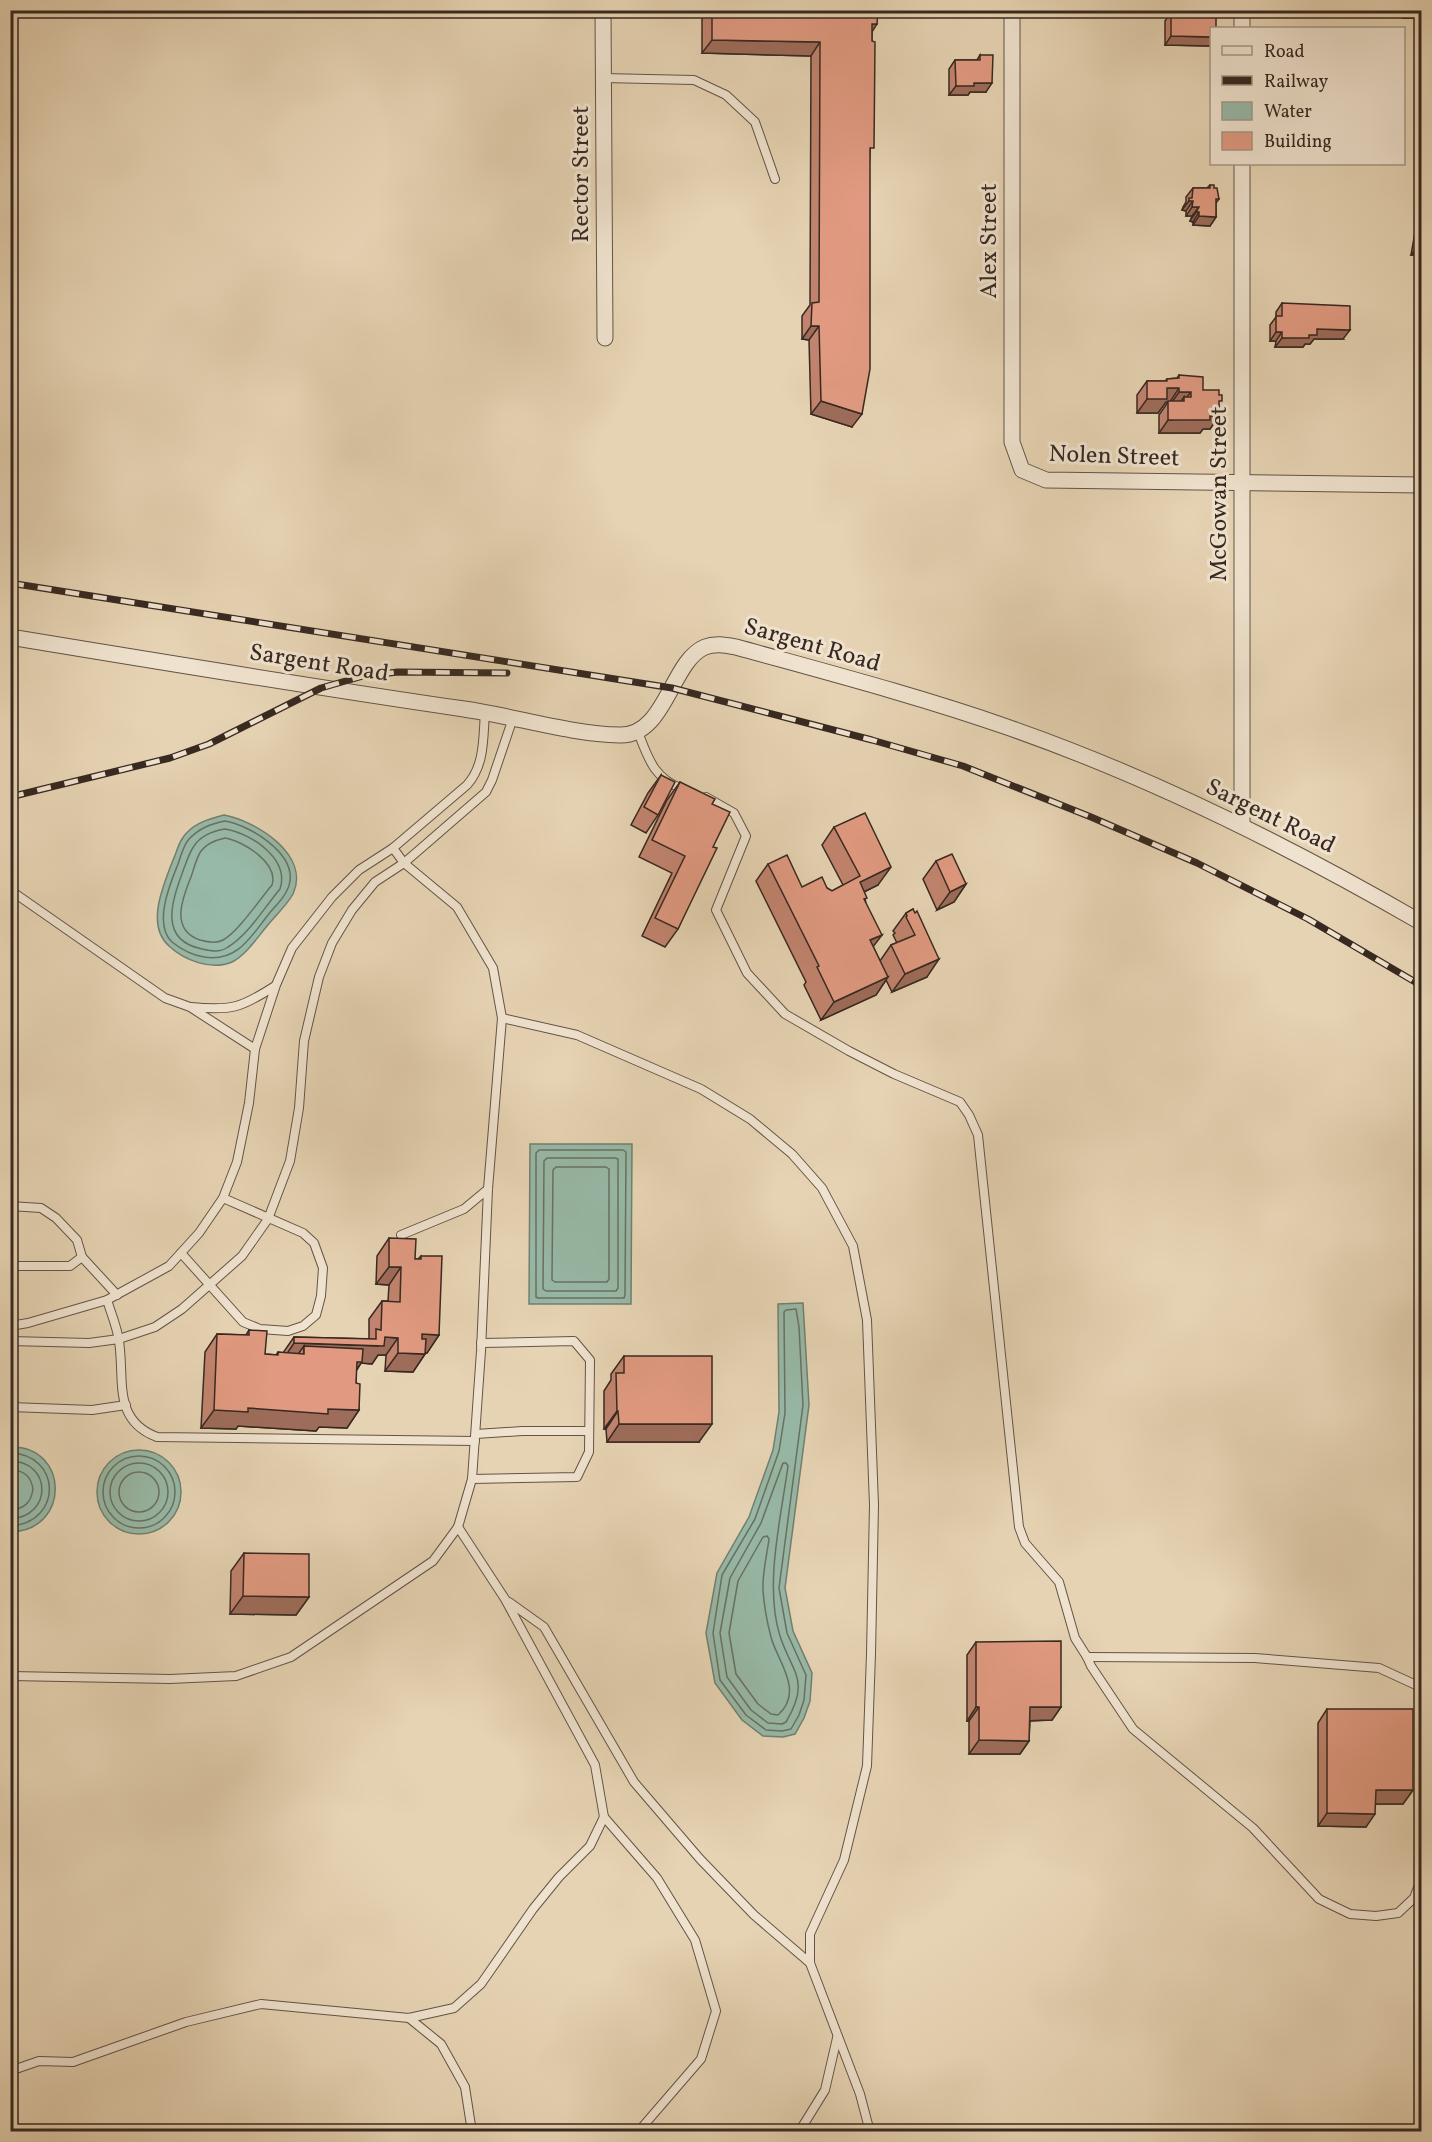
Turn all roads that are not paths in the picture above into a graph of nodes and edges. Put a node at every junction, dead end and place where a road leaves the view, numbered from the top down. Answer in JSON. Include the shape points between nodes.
{"nodes":[{"id":1,"x":603,"y":10,"type":"edge"},
{"id":2,"x":1012,"y":10,"type":"edge"},
{"id":3,"x":1242,"y":10,"type":"edge"},
{"id":4,"x":1242,"y":27,"type":"edge"},
{"id":5,"x":603,"y":78,"type":"junction"},
{"id":6,"x":1242,"y":165,"type":"edge"},
{"id":7,"x":775,"y":179,"type":"dead end"},
{"id":8,"x":605,"y":338,"type":"dead end"},
{"id":9,"x":1022,"y":470,"type":"joint"},
{"id":10,"x":1243,"y":484,"type":"junction"},
{"id":11,"x":1422,"y":485,"type":"edge"},
{"id":12,"x":10,"y":637,"type":"edge"},
{"id":13,"x":485,"y":712,"type":"junction"},
{"id":14,"x":513,"y":717,"type":"junction"},
{"id":15,"x":638,"y":732,"type":"junction"},
{"id":16,"x":1242,"y":825,"type":"junction"},
{"id":17,"x":393,"y":848,"type":"junction"},
{"id":18,"x":404,"y":863,"type":"junction"},
{"id":19,"x":10,"y":890,"type":"edge"},
{"id":20,"x":1422,"y":923,"type":"edge"},
{"id":21,"x":276,"y":985,"type":"junction"},
{"id":22,"x":190,"y":1007,"type":"junction"},
{"id":23,"x":502,"y":1018,"type":"junction"},
{"id":24,"x":255,"y":1049,"type":"junction"},
{"id":25,"x":488,"y":1189,"type":"junction"},
{"id":26,"x":223,"y":1198,"type":"junction"},
{"id":27,"x":10,"y":1206,"type":"edge"},
{"id":28,"x":268,"y":1219,"type":"junction"},
{"id":29,"x":401,"y":1235,"type":"dead end"},
{"id":30,"x":181,"y":1253,"type":"junction"},
{"id":31,"x":82,"y":1257,"type":"junction"},
{"id":32,"x":10,"y":1266,"type":"edge"},
{"id":33,"x":210,"y":1285,"type":"junction"},
{"id":34,"x":117,"y":1295,"type":"junction"},
{"id":35,"x":107,"y":1300,"type":"junction"},
{"id":36,"x":10,"y":1326,"type":"edge"},
{"id":37,"x":119,"y":1339,"type":"junction"},
{"id":38,"x":10,"y":1341,"type":"edge"},
{"id":39,"x":482,"y":1343,"type":"junction"},
{"id":40,"x":126,"y":1405,"type":"junction"},
{"id":41,"x":10,"y":1407,"type":"edge"},
{"id":42,"x":589,"y":1431,"type":"junction"},
{"id":43,"x":475,"y":1437,"type":"junction"},
{"id":44,"x":472,"y":1479,"type":"junction"},
{"id":45,"x":458,"y":1527,"type":"junction"},
{"id":46,"x":505,"y":1599,"type":"junction"},
{"id":47,"x":1088,"y":1657,"type":"junction"},
{"id":48,"x":10,"y":1676,"type":"edge"},
{"id":49,"x":1422,"y":1692,"type":"edge"},
{"id":50,"x":604,"y":1817,"type":"junction"},
{"id":51,"x":1422,"y":1877,"type":"edge"},
{"id":52,"x":810,"y":1964,"type":"junction"},
{"id":53,"x":410,"y":2018,"type":"junction"},
{"id":54,"x":837,"y":2037,"type":"junction"},
{"id":55,"x":10,"y":2071,"type":"edge"},
{"id":56,"x":472,"y":2132,"type":"edge"},
{"id":57,"x":638,"y":2132,"type":"edge"},
{"id":58,"x":799,"y":2132,"type":"edge"},
{"id":59,"x":870,"y":2132,"type":"edge"}],
"edges":[{"from":1,"to":5,"type":"street","name":"Rector Street"},
{"from":2,"to":9,"type":"street","name":"Alex Street","via":[[1012,442]]},
{"from":3,"to":4,"type":"street"},
{"from":5,"to":7,"type":"lane","via":[[694,80],[726,95],[755,122]]},
{"from":5,"to":8,"type":"street","name":"Rector Street"},
{"from":6,"to":10,"type":"street","name":"McGowan Street"},
{"from":9,"to":10,"type":"street","name":"Nolen Street","via":[[1046,480]]},
{"from":10,"to":11,"type":"street","name":"Nolen Street"},
{"from":10,"to":16,"type":"street","name":"McGowan Street"},
{"from":12,"to":13,"type":"street","name":"Sargent Road"},
{"from":13,"to":14,"type":"street","name":"Sargent Road"},
{"from":13,"to":17,"type":"lane","via":[[476,776]]},
{"from":14,"to":15,"type":"street","name":"Sargent Road","via":[[596,733]]},
{"from":14,"to":18,"type":"lane","via":[[486,792]]},
{"from":15,"to":16,"type":"street","name":"Sargent Road","via":[[651,721],[688,662],[703,648],[719,644],[736,646],[1007,727]]},
{"from":15,"to":47,"type":"lane","via":[[660,777],[734,813],[746,836],[716,910],[747,973],[785,1014],[885,1069],[960,1102],[969,1115],[978,1135],[1019,1527],[1025,1543],[1059,1582],[1075,1638]]},
{"from":16,"to":20,"type":"street","name":"Sargent Road"},
{"from":17,"to":18,"type":"lane"},
{"from":17,"to":21,"type":"lane","via":[[360,870],[332,897],[292,948]]},
{"from":18,"to":23,"type":"lane","via":[[457,907],[493,968]]},
{"from":18,"to":28,"type":"lane","via":[[375,882],[352,910],[332,943],[319,977],[304,1041],[290,1161]]},
{"from":19,"to":22,"type":"lane","via":[[165,998]]},
{"from":21,"to":22,"type":"lane","via":[[256,998],[222,1010]]},
{"from":21,"to":24,"type":"lane"},
{"from":22,"to":24,"type":"lane"},
{"from":23,"to":25,"type":"lane"},
{"from":23,"to":52,"type":"lane","via":[[577,1035],[701,1089],[750,1119],[792,1154],[822,1188],[853,1246],[867,1320],[874,1505],[867,1766],[844,1860],[810,1934]]},
{"from":24,"to":26,"type":"lane","via":[[244,1132]]},
{"from":25,"to":29,"type":"lane","via":[[464,1209]]},
{"from":25,"to":39,"type":"lane"},
{"from":26,"to":28,"type":"lane"},
{"from":26,"to":30,"type":"lane"},
{"from":27,"to":31,"type":"lane","via":[[41,1208],[56,1218],[77,1240]]},
{"from":28,"to":33,"type":"lane","via":[[242,1256]]},
{"from":28,"to":33,"type":"lane","via":[[303,1233],[315,1243],[323,1268],[316,1315],[303,1326],[288,1331],[260,1329],[243,1322]]},
{"from":30,"to":33,"type":"lane"},
{"from":30,"to":34,"type":"lane","via":[[169,1266]]},
{"from":31,"to":32,"type":"lane","via":[[70,1266]]},
{"from":31,"to":34,"type":"lane"},
{"from":33,"to":37,"type":"lane","via":[[155,1327]]},
{"from":34,"to":35,"type":"lane"},
{"from":35,"to":36,"type":"lane"},
{"from":35,"to":37,"type":"lane"},
{"from":37,"to":38,"type":"lane","via":[[89,1343]]},
{"from":37,"to":40,"type":"lane"},
{"from":39,"to":42,"type":"lane","via":[[573,1341],[590,1360]]},
{"from":39,"to":43,"type":"lane"},
{"from":40,"to":41,"type":"lane","via":[[92,1410]]},
{"from":40,"to":43,"type":"lane","via":[[129,1418],[142,1431],[157,1437]]},
{"from":42,"to":43,"type":"lane","via":[[522,1431]]},
{"from":42,"to":44,"type":"lane","via":[[589,1452],[577,1477]]},
{"from":43,"to":44,"type":"lane"},
{"from":44,"to":45,"type":"lane"},
{"from":45,"to":46,"type":"lane"},
{"from":45,"to":48,"type":"lane","via":[[433,1561],[291,1657],[236,1676]]},
{"from":46,"to":50,"type":"lane","via":[[595,1765]]},
{"from":46,"to":52,"type":"lane","via":[[544,1627],[634,1782],[754,1915]]},
{"from":47,"to":49,"type":"lane","via":[[1256,1658],[1379,1668],[1416,1685]]},
{"from":47,"to":51,"type":"lane","via":[[1090,1666],[1133,1729],[1253,1828],[1319,1899],[1350,1914],[1376,1916],[1398,1912],[1414,1898]]},
{"from":50,"to":53,"type":"lane","via":[[590,1846],[533,1909],[481,1984],[454,2008]]},
{"from":50,"to":57,"type":"lane","via":[[657,1878],[695,1940],[716,2011],[701,2059]]},
{"from":52,"to":54,"type":"lane"},
{"from":53,"to":55,"type":"lane","via":[[261,2004],[186,2022],[73,2062],[39,2061]]},
{"from":53,"to":56,"type":"lane","via":[[441,2044],[465,2086]]},
{"from":54,"to":58,"type":"lane","via":[[825,2090]]},
{"from":54,"to":59,"type":"lane","via":[[860,2094]]}]}
